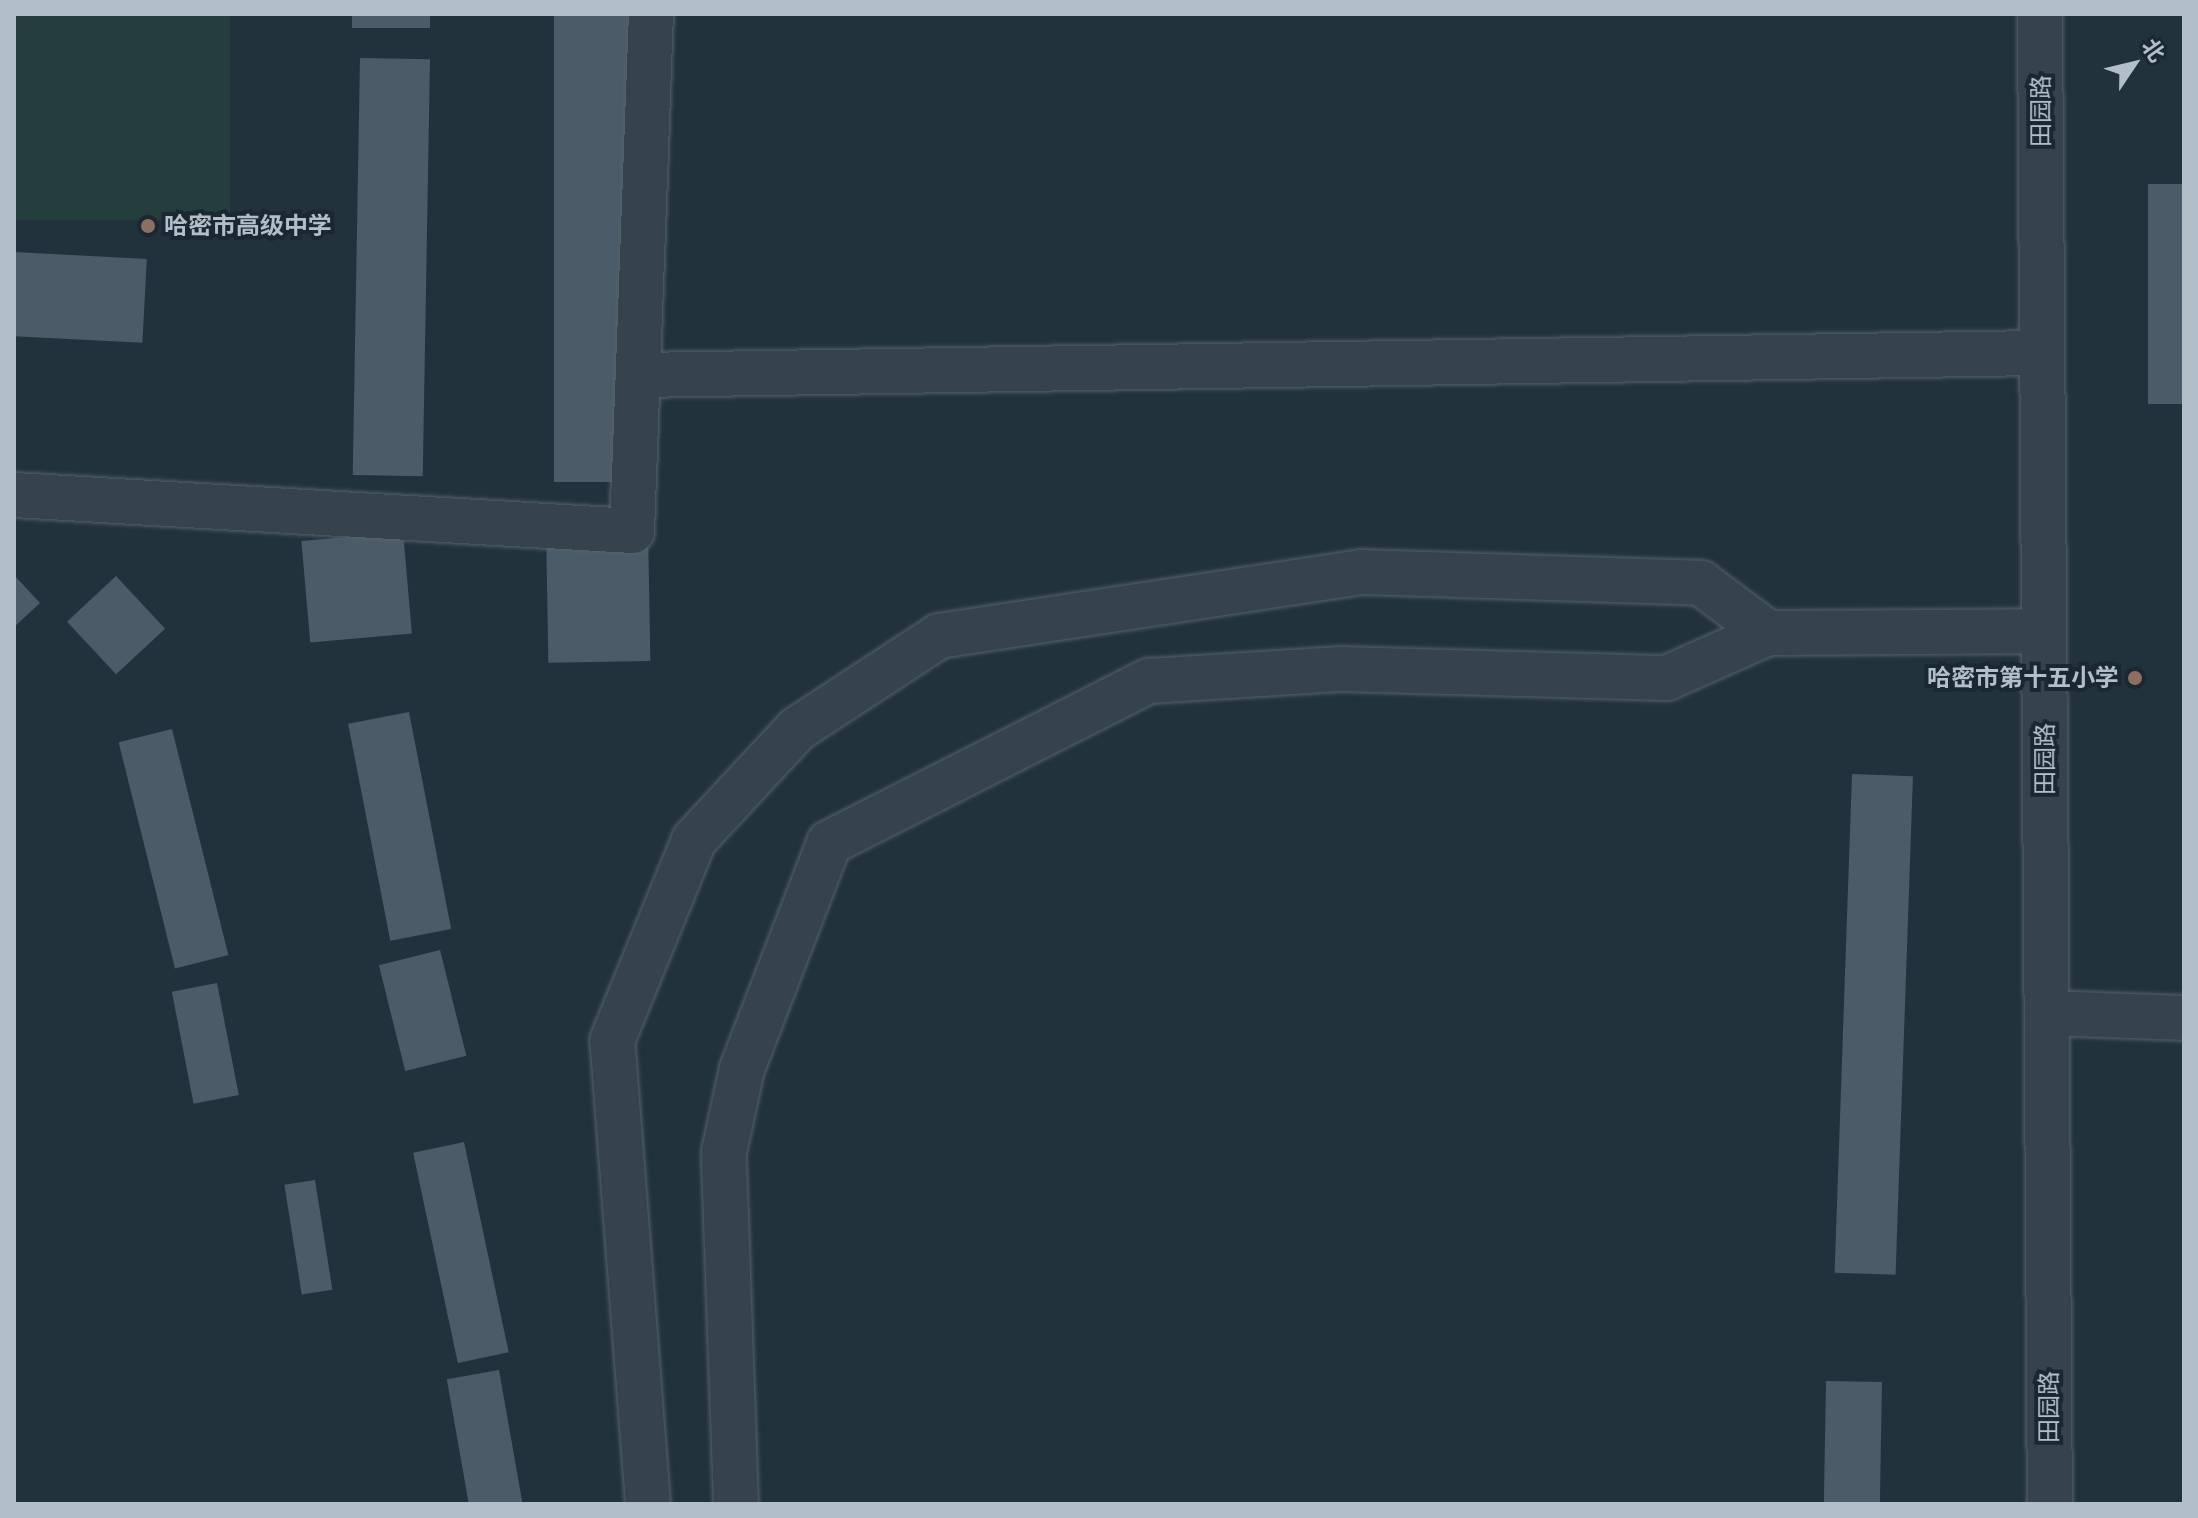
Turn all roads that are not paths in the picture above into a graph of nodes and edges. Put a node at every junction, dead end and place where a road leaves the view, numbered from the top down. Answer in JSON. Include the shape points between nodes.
{"nodes":[{"id":1,"x":651,"y":14,"type":"edge"},
{"id":2,"x":2040,"y":14,"type":"edge"},
{"id":3,"x":2042,"y":353,"type":"junction"},
{"id":4,"x":638,"y":375,"type":"junction"},
{"id":5,"x":14,"y":495,"type":"edge"},
{"id":6,"x":2044,"y":631,"type":"junction"},
{"id":7,"x":1768,"y":633,"type":"junction"},
{"id":8,"x":2047,"y":1013,"type":"junction"},
{"id":9,"x":2184,"y":1018,"type":"edge"},
{"id":10,"x":648,"y":1504,"type":"edge"},
{"id":11,"x":736,"y":1504,"type":"edge"},
{"id":12,"x":2050,"y":1504,"type":"edge"}],
"edges":[{"from":1,"to":4,"type":"street"},
{"from":2,"to":3,"type":"street","name":"田园路"},
{"from":3,"to":4,"type":"street"},
{"from":3,"to":6,"type":"street","name":"田园路"},
{"from":4,"to":5,"type":"street","via":[[632,531]]},
{"from":6,"to":7,"type":"street"},
{"from":6,"to":8,"type":"street","name":"田园路"},
{"from":7,"to":10,"type":"street","via":[[1701,583],[1360,572],[939,636],[797,729],[694,840],[612,1041]]},
{"from":7,"to":11,"type":"street","via":[[1667,678],[1341,669],[1149,681],[829,843],[742,1069],[724,1152]]},
{"from":8,"to":9,"type":"street"},
{"from":8,"to":12,"type":"street","name":"田园路"}]}
